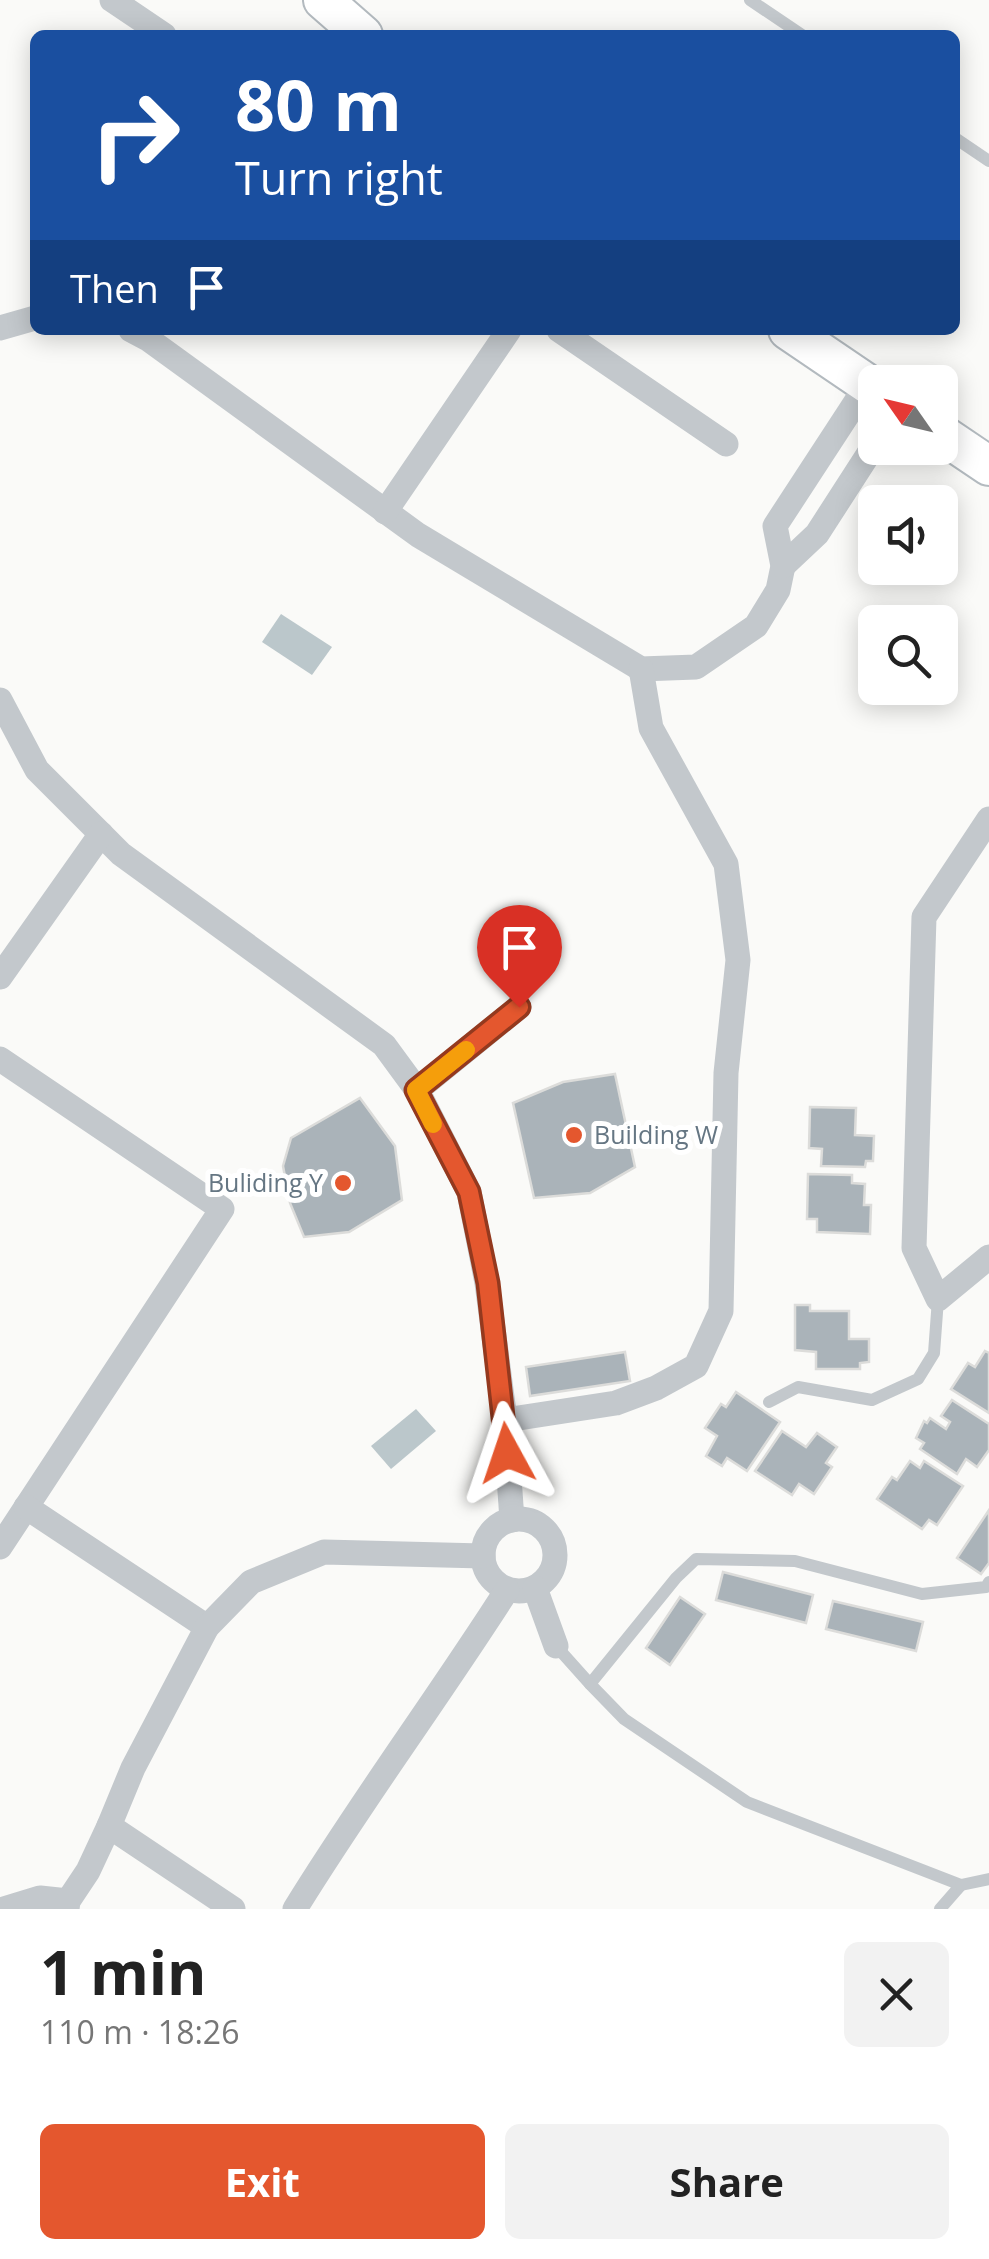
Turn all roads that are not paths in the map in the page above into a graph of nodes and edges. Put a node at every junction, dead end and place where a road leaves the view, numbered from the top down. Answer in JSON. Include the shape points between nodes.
{"nodes":[{"id":1,"x":112,"y":0,"type":"edge"},
{"id":2,"x":323,"y":0,"type":"edge"},
{"id":3,"x":750,"y":0,"type":"edge"},
{"id":4,"x":157,"y":30,"type":"edge"},
{"id":5,"x":357,"y":30,"type":"edge"},
{"id":6,"x":795,"y":30,"type":"edge"},
{"id":7,"x":960,"y":141,"type":"edge"},
{"id":8,"x":989,"y":161,"type":"edge"},
{"id":9,"x":30,"y":319,"type":"edge"},
{"id":10,"x":0,"y":328,"type":"edge"},
{"id":11,"x":142,"y":335,"type":"edge"},
{"id":12,"x":506,"y":335,"type":"edge"},
{"id":13,"x":565,"y":335,"type":"edge"},
{"id":14,"x":795,"y":335,"type":"edge"},
{"id":15,"x":858,"y":378,"type":"edge"},
{"id":16,"x":858,"y":406,"type":"edge"},
{"id":17,"x":726,"y":444,"type":"dead end"},
{"id":18,"x":958,"y":445,"type":"edge"},
{"id":19,"x":862,"y":465,"type":"edge"},
{"id":20,"x":989,"y":466,"type":"edge"},
{"id":21,"x":385,"y":512,"type":"junction"},
{"id":22,"x":783,"y":566,"type":"junction"},
{"id":23,"x":640,"y":669,"type":"junction"},
{"id":24,"x":0,"y":700,"type":"edge"},
{"id":25,"x":989,"y":819,"type":"edge"},
{"id":26,"x":102,"y":834,"type":"junction"},
{"id":27,"x":0,"y":977,"type":"edge"},
{"id":28,"x":519,"y":1007,"type":"dead end"},
{"id":29,"x":0,"y":1058,"type":"edge"},
{"id":30,"x":416,"y":1090,"type":"junction"},
{"id":31,"x":989,"y":1258,"type":"edge"},
{"id":32,"x":938,"y":1299,"type":"junction"},
{"id":33,"x":770,"y":1402,"type":"dead end"},
{"id":34,"x":505,"y":1420,"type":"junction"},
{"id":35,"x":26,"y":1507,"type":"junction"},
{"id":36,"x":512,"y":1520,"type":"junction"},
{"id":37,"x":0,"y":1547,"type":"edge"},
{"id":38,"x":483,"y":1556,"type":"junction"},
{"id":39,"x":989,"y":1582,"type":"edge"},
{"id":40,"x":535,"y":1588,"type":"junction"},
{"id":41,"x":506,"y":1590,"type":"junction"},
{"id":42,"x":207,"y":1628,"type":"junction"},
{"id":43,"x":556,"y":1646,"type":"joint"},
{"id":44,"x":590,"y":1684,"type":"junction"},
{"id":45,"x":109,"y":1826,"type":"junction"},
{"id":46,"x":989,"y":1879,"type":"edge"},
{"id":47,"x":961,"y":1884,"type":"junction"},
{"id":48,"x":67,"y":1905,"type":"edge"},
{"id":49,"x":4,"y":1909,"type":"edge"},
{"id":50,"x":233,"y":1909,"type":"edge"},
{"id":51,"x":295,"y":1909,"type":"edge"},
{"id":52,"x":940,"y":1909,"type":"edge"}],
"edges":[{"from":1,"to":4,"type":"street"},
{"from":2,"to":5,"type":"main road"},
{"from":3,"to":6,"type":"lane"},
{"from":7,"to":8,"type":"lane"},
{"from":9,"to":10,"type":"street"},
{"from":11,"to":21,"type":"street"},
{"from":12,"to":21,"type":"street"},
{"from":13,"to":17,"type":"street"},
{"from":14,"to":15,"type":"main road"},
{"from":16,"to":22,"type":"street","via":[[775,526]]},
{"from":18,"to":20,"type":"main road"},
{"from":19,"to":22,"type":"street","via":[[818,534]]},
{"from":21,"to":23,"type":"street"},
{"from":22,"to":23,"type":"street","via":[[778,590],[756,626],[696,667]]},
{"from":23,"to":34,"type":"street","via":[[651,728],[726,864],[738,960],[726,1073],[721,1311],[696,1366],[656,1388],[616,1403]]},
{"from":24,"to":26,"type":"street","via":[[37,770]]},
{"from":25,"to":32,"type":"street","via":[[924,917],[914,1248]]},
{"from":26,"to":27,"type":"street"},
{"from":26,"to":30,"type":"street","via":[[384,1046]]},
{"from":28,"to":30,"type":"street"},
{"from":29,"to":35,"type":"street","via":[[222,1209]]},
{"from":30,"to":34,"type":"street","via":[[469,1192]]},
{"from":31,"to":32,"type":"street"},
{"from":32,"to":33,"type":"lane","via":[[934,1353],[918,1379],[872,1400],[798,1387]]},
{"from":34,"to":36,"type":"street"},
{"from":35,"to":37,"type":"street"},
{"from":35,"to":42,"type":"street"},
{"from":36,"to":38,"type":"street","via":[[490,1533]]},
{"from":36,"to":40,"type":"street","via":[[534,1522],[552,1538],[552,1572]]},
{"from":38,"to":41,"type":"street","via":[[490,1577]]},
{"from":38,"to":42,"type":"street","via":[[324,1552],[251,1582]]},
{"from":39,"to":44,"type":"lane","via":[[922,1594],[795,1561],[696,1559]]},
{"from":40,"to":41,"type":"street"},
{"from":40,"to":43,"type":"street"},
{"from":41,"to":51,"type":"street"},
{"from":42,"to":45,"type":"street","via":[[132,1768]]},
{"from":43,"to":44,"type":"lane"},
{"from":44,"to":47,"type":"lane","via":[[624,1720],[747,1802]]},
{"from":45,"to":48,"type":"street"},
{"from":45,"to":50,"type":"street"},
{"from":46,"to":47,"type":"lane"},
{"from":47,"to":52,"type":"lane"},
{"from":48,"to":49,"type":"street","via":[[40,1898]]}]}
